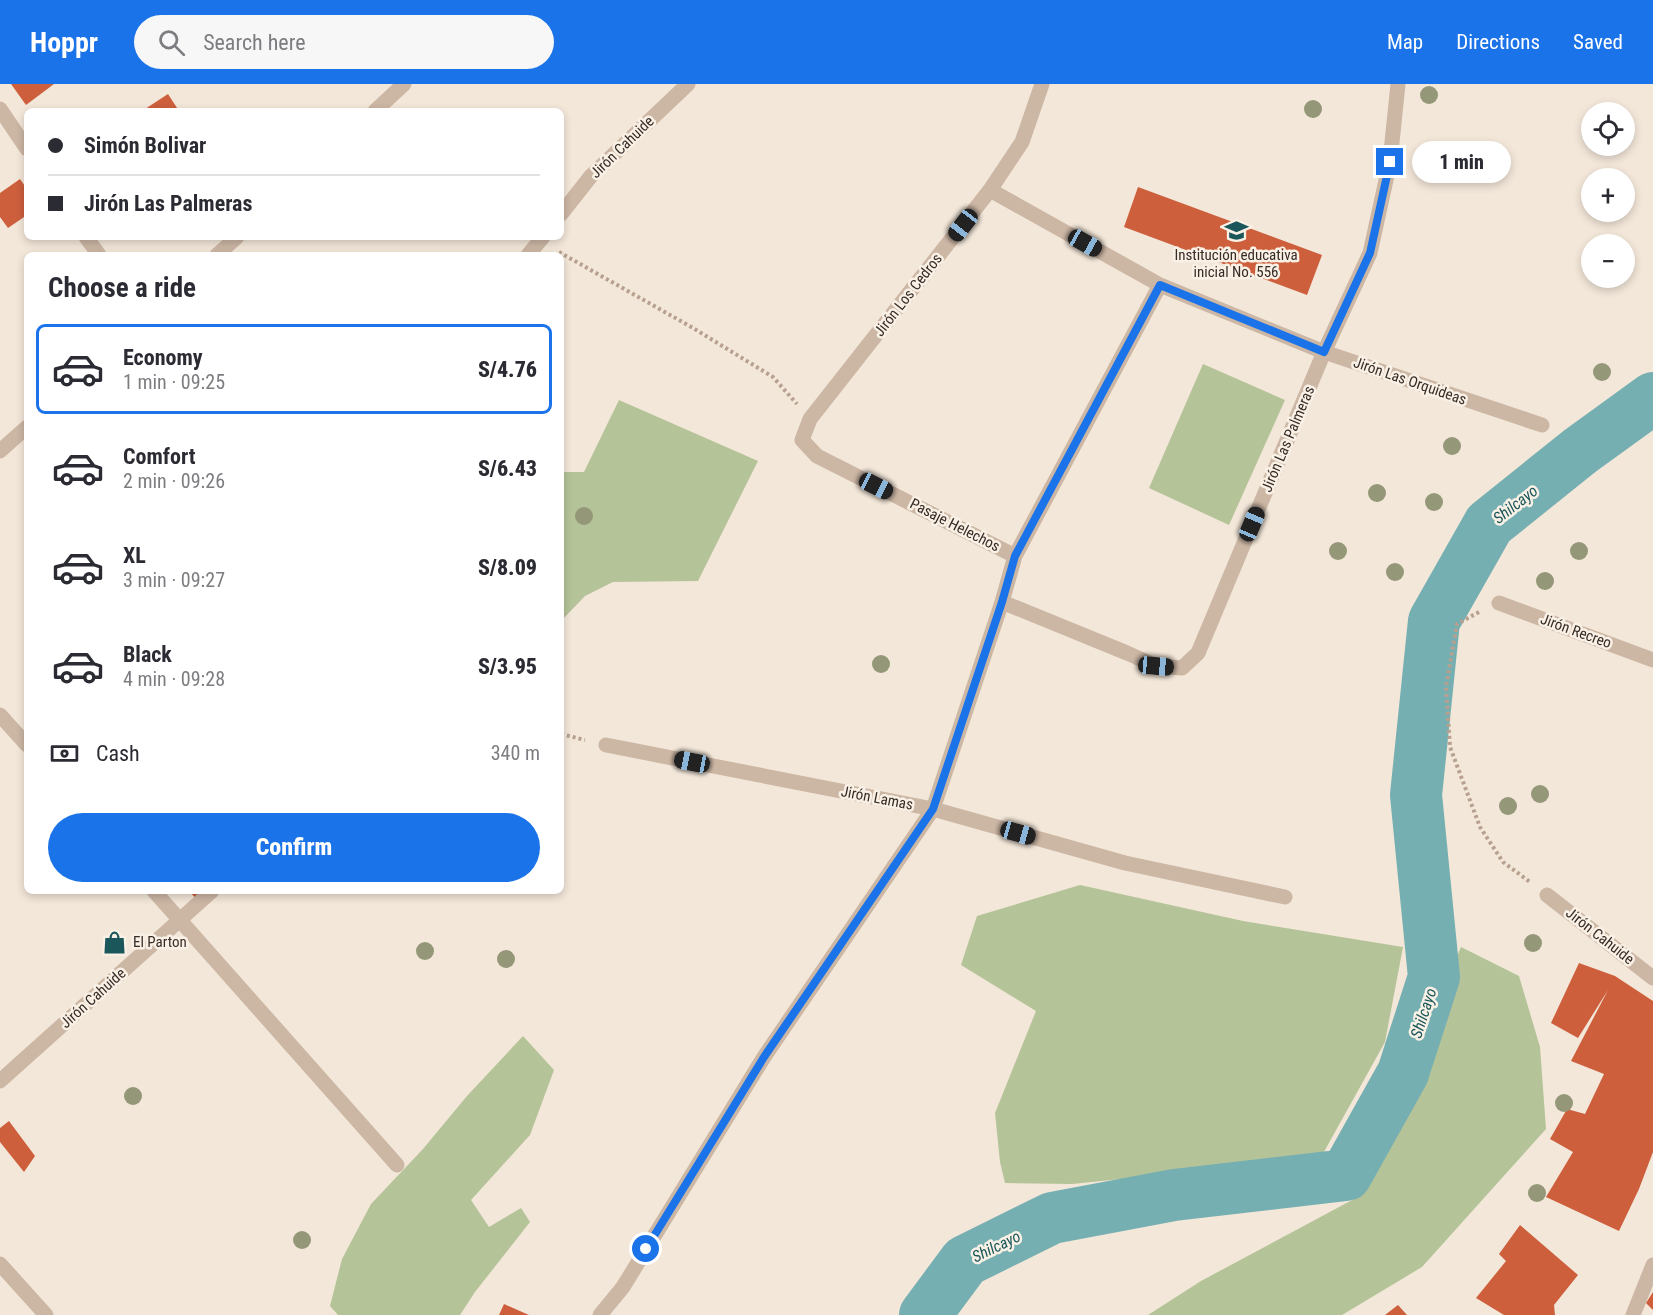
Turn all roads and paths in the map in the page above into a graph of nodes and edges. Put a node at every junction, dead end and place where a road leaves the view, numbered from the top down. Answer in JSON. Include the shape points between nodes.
{"nodes":[{"id":1,"x":404,"y":84,"type":"edge"},
{"id":2,"x":688,"y":84,"type":"edge"},
{"id":3,"x":1042,"y":84,"type":"edge"},
{"id":4,"x":1398,"y":84,"type":"edge"},
{"id":5,"x":378,"y":108,"type":"edge"},
{"id":6,"x":0,"y":109,"type":"edge"},
{"id":7,"x":24,"y":145,"type":"edge"},
{"id":8,"x":990,"y":190,"type":"junction"},
{"id":9,"x":564,"y":210,"type":"edge"},
{"id":10,"x":234,"y":240,"type":"edge"},
{"id":11,"x":541,"y":240,"type":"edge"},
{"id":12,"x":544,"y":240,"type":"edge"},
{"id":13,"x":220,"y":252,"type":"edge"},
{"id":14,"x":531,"y":252,"type":"edge"},
{"id":15,"x":1160,"y":285,"type":"junction"},
{"id":16,"x":1324,"y":352,"type":"junction"},
{"id":17,"x":810,"y":419,"type":"junction"},
{"id":18,"x":1542,"y":425,"type":"dead end"},
{"id":19,"x":24,"y":430,"type":"edge"},
{"id":20,"x":802,"y":440,"type":"joint"},
{"id":21,"x":0,"y":451,"type":"edge"},
{"id":22,"x":1015,"y":556,"type":"junction"},
{"id":23,"x":1002,"y":602,"type":"junction"},
{"id":24,"x":1499,"y":603,"type":"joint"},
{"id":25,"x":1653,"y":660,"type":"edge"},
{"id":26,"x":0,"y":715,"type":"edge"},
{"id":27,"x":24,"y":743,"type":"edge"},
{"id":28,"x":606,"y":745,"type":"dead end"},
{"id":29,"x":933,"y":809,"type":"junction"},
{"id":30,"x":157,"y":894,"type":"edge"},
{"id":31,"x":209,"y":894,"type":"edge"},
{"id":32,"x":1547,"y":894,"type":"joint"},
{"id":33,"x":1285,"y":897,"type":"dead end"},
{"id":34,"x":180,"y":921,"type":"junction"},
{"id":35,"x":1653,"y":978,"type":"edge"},
{"id":36,"x":0,"y":1081,"type":"edge"},
{"id":37,"x":397,"y":1165,"type":"dead end"},
{"id":38,"x":0,"y":1264,"type":"edge"},
{"id":39,"x":1653,"y":1264,"type":"edge"},
{"id":40,"x":46,"y":1315,"type":"edge"},
{"id":41,"x":600,"y":1315,"type":"edge"},
{"id":42,"x":1633,"y":1315,"type":"edge"}],
"edges":[{"from":1,"to":5,"type":"street"},
{"from":2,"to":9,"type":"street","name":"Jirón Cahuide","via":[[591,176]]},
{"from":3,"to":8,"type":"street","name":"Jirón Los Cedros","via":[[1022,142]]},
{"from":4,"to":16,"type":"street","name":"Jirón Las Palmeras","via":[[1390,162],[1370,253]]},
{"from":6,"to":7,"type":"street"},
{"from":8,"to":15,"type":"street","name":"Jirón Las Orquideas"},
{"from":8,"to":17,"type":"street","name":"Jirón Los Cedros"},
{"from":10,"to":13,"type":"street"},
{"from":11,"to":14,"type":"street"},
{"from":12,"to":17,"type":"path","via":[[773,377]]},
{"from":15,"to":16,"type":"street","name":"Jirón Las Orquideas"},
{"from":15,"to":22,"type":"street"},
{"from":16,"to":18,"type":"street","name":"Jirón Las Orquideas"},
{"from":16,"to":23,"type":"street","name":"Jirón Las Palmeras","via":[[1198,653],[1182,668],[1156,666]]},
{"from":17,"to":20,"type":"street","name":"Jirón Los Cedros"},
{"from":19,"to":21,"type":"street"},
{"from":20,"to":22,"type":"street","name":"Pasaje Helechos","via":[[817,456]]},
{"from":22,"to":23,"type":"street"},
{"from":23,"to":29,"type":"street"},
{"from":24,"to":25,"type":"street","name":"Jirón Recreo"},
{"from":24,"to":32,"type":"path","via":[[1457,624],[1446,687],[1450,747],[1480,827],[1503,862]]},
{"from":26,"to":27,"type":"street"},
{"from":28,"to":29,"type":"street","name":"Jirón Lamas"},
{"from":29,"to":33,"type":"street","name":"Jirón Lamas","via":[[1125,863]]},
{"from":29,"to":41,"type":"street","via":[[764,1057],[623,1287]]},
{"from":30,"to":34,"type":"street"},
{"from":31,"to":34,"type":"street","name":"Jirón Cahuide"},
{"from":32,"to":35,"type":"street","name":"Jirón Cahuide"},
{"from":34,"to":36,"type":"street","name":"Jirón Cahuide"},
{"from":34,"to":37,"type":"street"},
{"from":38,"to":40,"type":"street"},
{"from":39,"to":42,"type":"street"}]}
